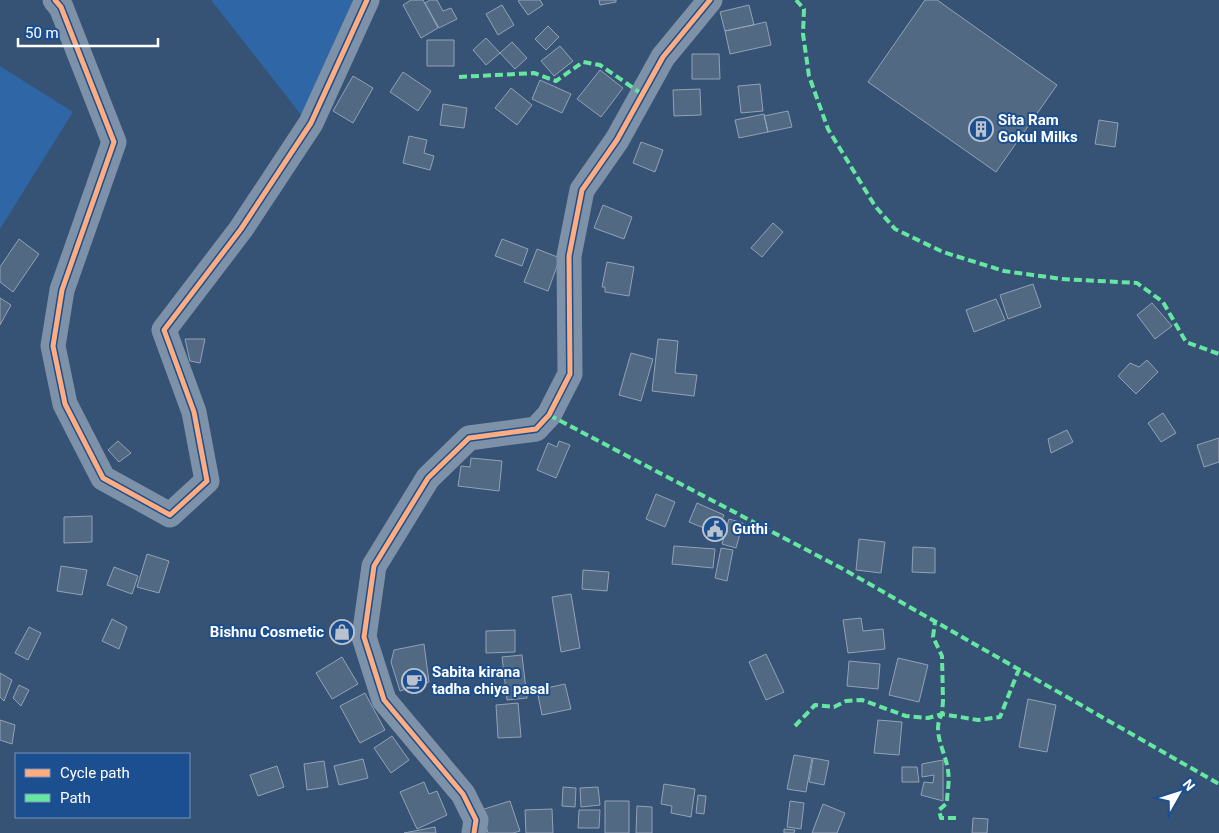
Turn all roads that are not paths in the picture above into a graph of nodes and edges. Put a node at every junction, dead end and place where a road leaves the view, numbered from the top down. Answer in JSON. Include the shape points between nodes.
{"nodes":[{"id":1,"x":55,"y":0,"type":"edge"},
{"id":2,"x":366,"y":0,"type":"edge"},
{"id":3,"x":710,"y":0,"type":"edge"},
{"id":4,"x":474,"y":833,"type":"edge"}],
"edges":[{"from":1,"to":2,"type":"street","via":[[61,7],[114,142],[62,290],[53,346],[65,404],[103,478],[170,515],[206,482],[194,412],[164,330],[241,230],[311,124]]},
{"from":3,"to":4,"type":"street","via":[[663,57],[617,140],[582,190],[569,256],[570,374],[549,415],[536,429],[469,438],[428,478],[374,566],[364,637],[384,700],[463,794],[476,820]]}]}
